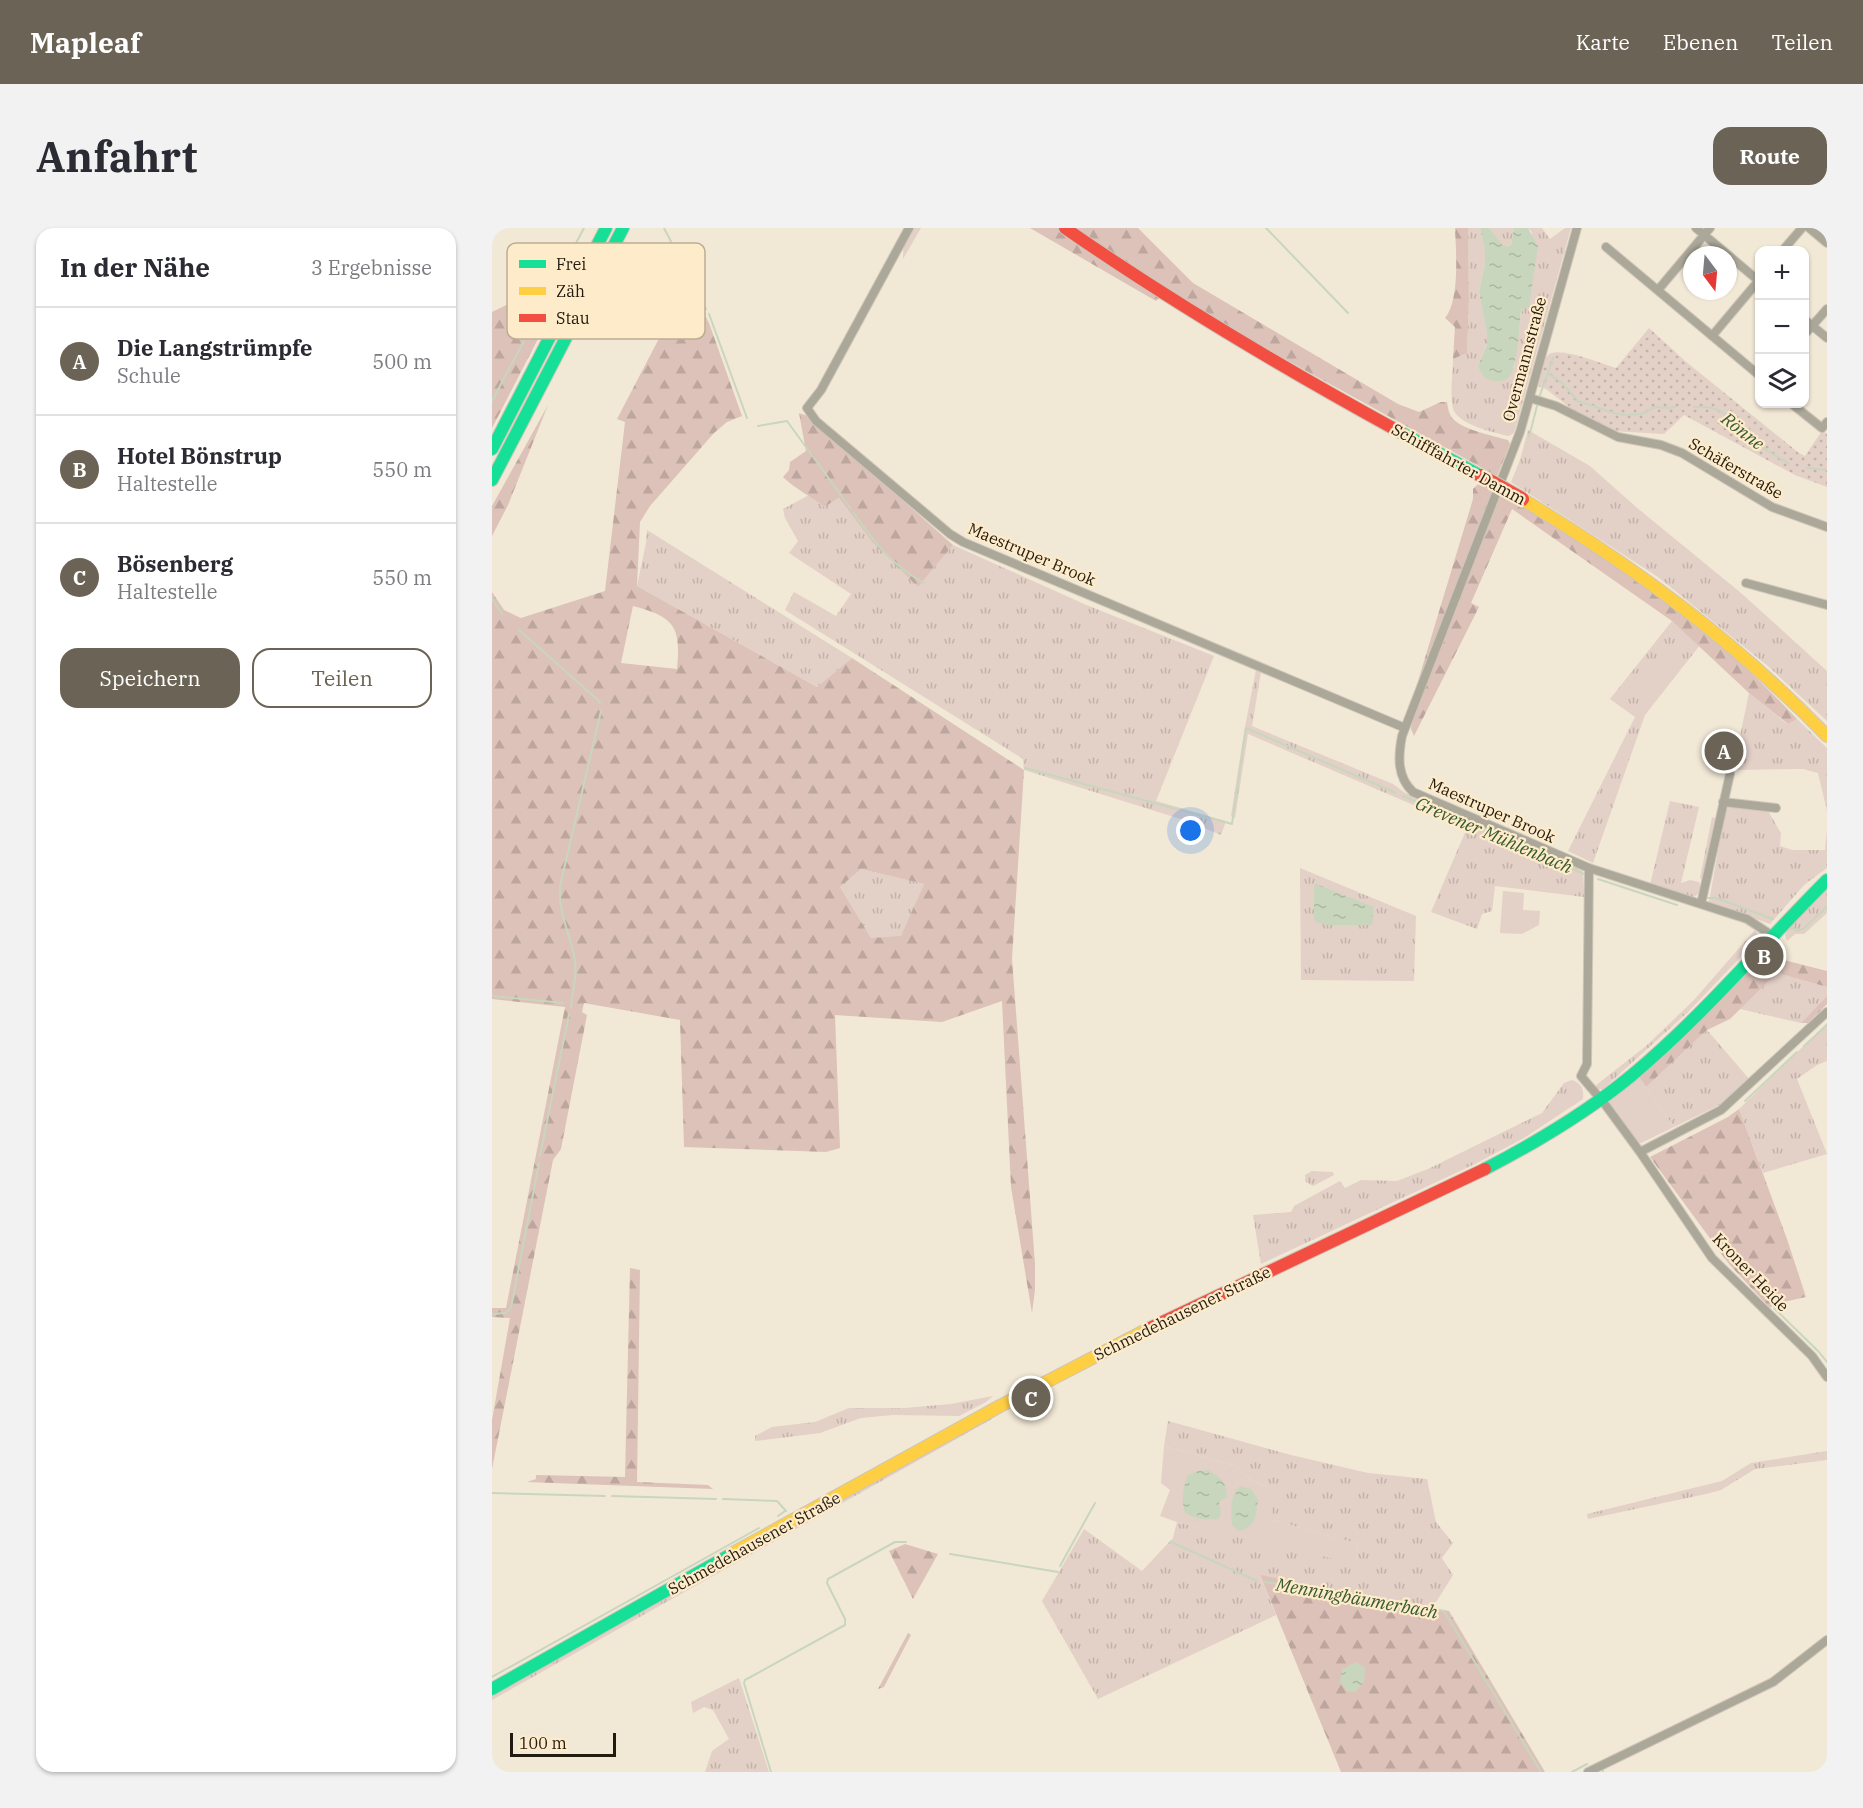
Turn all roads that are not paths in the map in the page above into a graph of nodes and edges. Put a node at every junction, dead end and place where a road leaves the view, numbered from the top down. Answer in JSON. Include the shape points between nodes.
{"nodes":[{"id":1,"x":604,"y":228,"type":"edge"},
{"id":2,"x":623,"y":228,"type":"edge"},
{"id":3,"x":909,"y":228,"type":"edge"},
{"id":4,"x":1065,"y":228,"type":"edge"},
{"id":5,"x":1576,"y":228,"type":"edge"},
{"id":6,"x":1696,"y":228,"type":"edge"},
{"id":7,"x":1802,"y":228,"type":"edge"},
{"id":8,"x":1809,"y":228,"type":"edge"},
{"id":9,"x":1707,"y":232,"type":"edge"},
{"id":10,"x":597,"y":243,"type":"edge"},
{"id":11,"x":615,"y":243,"type":"edge"},
{"id":12,"x":1827,"y":243,"type":"edge"},
{"id":13,"x":1787,"y":246,"type":"edge"},
{"id":14,"x":1606,"y":247,"type":"dead end"},
{"id":15,"x":1755,"y":277,"type":"edge"},
{"id":16,"x":1755,"y":286,"type":"edge"},
{"id":17,"x":1658,"y":290,"type":"junction"},
{"id":18,"x":1827,"y":309,"type":"edge"},
{"id":19,"x":1809,"y":323,"type":"edge"},
{"id":20,"x":1812,"y":326,"type":"junction"},
{"id":21,"x":1809,"y":329,"type":"edge"},
{"id":22,"x":1712,"y":336,"type":"junction"},
{"id":23,"x":1827,"y":338,"type":"edge"},
{"id":24,"x":549,"y":339,"type":"edge"},
{"id":25,"x":565,"y":339,"type":"edge"},
{"id":26,"x":1755,"y":372,"type":"edge"},
{"id":27,"x":1530,"y":398,"type":"junction"},
{"id":28,"x":1798,"y":408,"type":"edge"},
{"id":29,"x":1824,"y":425,"type":"edge"},
{"id":30,"x":492,"y":449,"type":"edge"},
{"id":31,"x":492,"y":480,"type":"edge"},
{"id":32,"x":1496,"y":496,"type":"joint"},
{"id":33,"x":1827,"y":527,"type":"edge"},
{"id":34,"x":1746,"y":583,"type":"dead end"},
{"id":35,"x":1827,"y":605,"type":"edge"},
{"id":36,"x":1405,"y":728,"type":"junction"},
{"id":37,"x":1827,"y":736,"type":"edge"},
{"id":38,"x":1730,"y":774,"type":"dead end"},
{"id":39,"x":1723,"y":802,"type":"junction"},
{"id":40,"x":1776,"y":808,"type":"dead end"},
{"id":41,"x":1589,"y":868,"type":"junction"},
{"id":42,"x":1827,"y":880,"type":"edge"},
{"id":43,"x":1701,"y":904,"type":"junction"},
{"id":44,"x":1773,"y":936,"type":"junction"},
{"id":45,"x":1827,"y":1012,"type":"edge"},
{"id":46,"x":1601,"y":1099,"type":"junction"},
{"id":47,"x":1640,"y":1152,"type":"junction"},
{"id":48,"x":1827,"y":1377,"type":"edge"},
{"id":49,"x":1827,"y":1640,"type":"edge"},
{"id":50,"x":492,"y":1689,"type":"edge"},
{"id":51,"x":1588,"y":1772,"type":"edge"}],
"edges":[{"from":1,"to":10,"type":"main road"},
{"from":2,"to":11,"type":"main road"},
{"from":3,"to":36,"type":"street","name":"Maestruper Brook","via":[[807,408],[816,421],[963,542]]},
{"from":4,"to":37,"type":"main road","name":"Schifffahrter Damm","bridge":true,"via":[[1222,332],[1576,530],[1695,615],[1766,674]]},
{"from":5,"to":27,"type":"street","name":"Overmannstraße"},
{"from":6,"to":9,"type":"street"},
{"from":7,"to":13,"type":"street"},
{"from":8,"to":12,"type":"street"},
{"from":9,"to":15,"type":"street"},
{"from":9,"to":17,"type":"street"},
{"from":14,"to":17,"type":"street"},
{"from":16,"to":22,"type":"street"},
{"from":17,"to":22,"type":"street"},
{"from":18,"to":20,"type":"street"},
{"from":19,"to":20,"type":"street"},
{"from":20,"to":21,"type":"street"},
{"from":20,"to":23,"type":"street"},
{"from":22,"to":26,"type":"street"},
{"from":24,"to":30,"type":"main road"},
{"from":25,"to":31,"type":"main road"},
{"from":27,"to":32,"type":"street","name":"Overmannstraße"},
{"from":27,"to":33,"type":"street","name":"Schäferstraße","via":[[1556,406],[1618,437],[1682,453],[1772,507]]},
{"from":28,"to":29,"type":"street"},
{"from":32,"to":36,"type":"street","name":"Maestruper Brook"},
{"from":34,"to":35,"type":"street"},
{"from":36,"to":41,"type":"street","name":"Maestruper Brook","via":[[1400,749],[1401,775],[1413,792]]},
{"from":38,"to":39,"type":"street"},
{"from":39,"to":40,"type":"street"},
{"from":39,"to":43,"type":"street"},
{"from":41,"to":43,"type":"street","name":"Maestruper Brook"},
{"from":41,"to":46,"type":"street","via":[[1587,1064],[1581,1076]]},
{"from":42,"to":44,"type":"main road","name":"Schmedehausener Straße"},
{"from":43,"to":44,"type":"street","name":"Maestruper Brook","via":[[1747,919]]},
{"from":44,"to":46,"type":"main road","name":"Schmedehausener Straße","via":[[1672,1040]]},
{"from":45,"to":47,"type":"street","via":[[1721,1110]]},
{"from":46,"to":47,"type":"street","name":"Kroner Heide"},
{"from":46,"to":50,"type":"main road","name":"Schmedehausener Straße","via":[[1548,1135],[1490,1167],[1071,1368]]},
{"from":47,"to":48,"type":"street","name":"Kroner Heide","via":[[1712,1258],[1812,1356]]},
{"from":49,"to":51,"type":"street","via":[[1773,1682]]}]}
